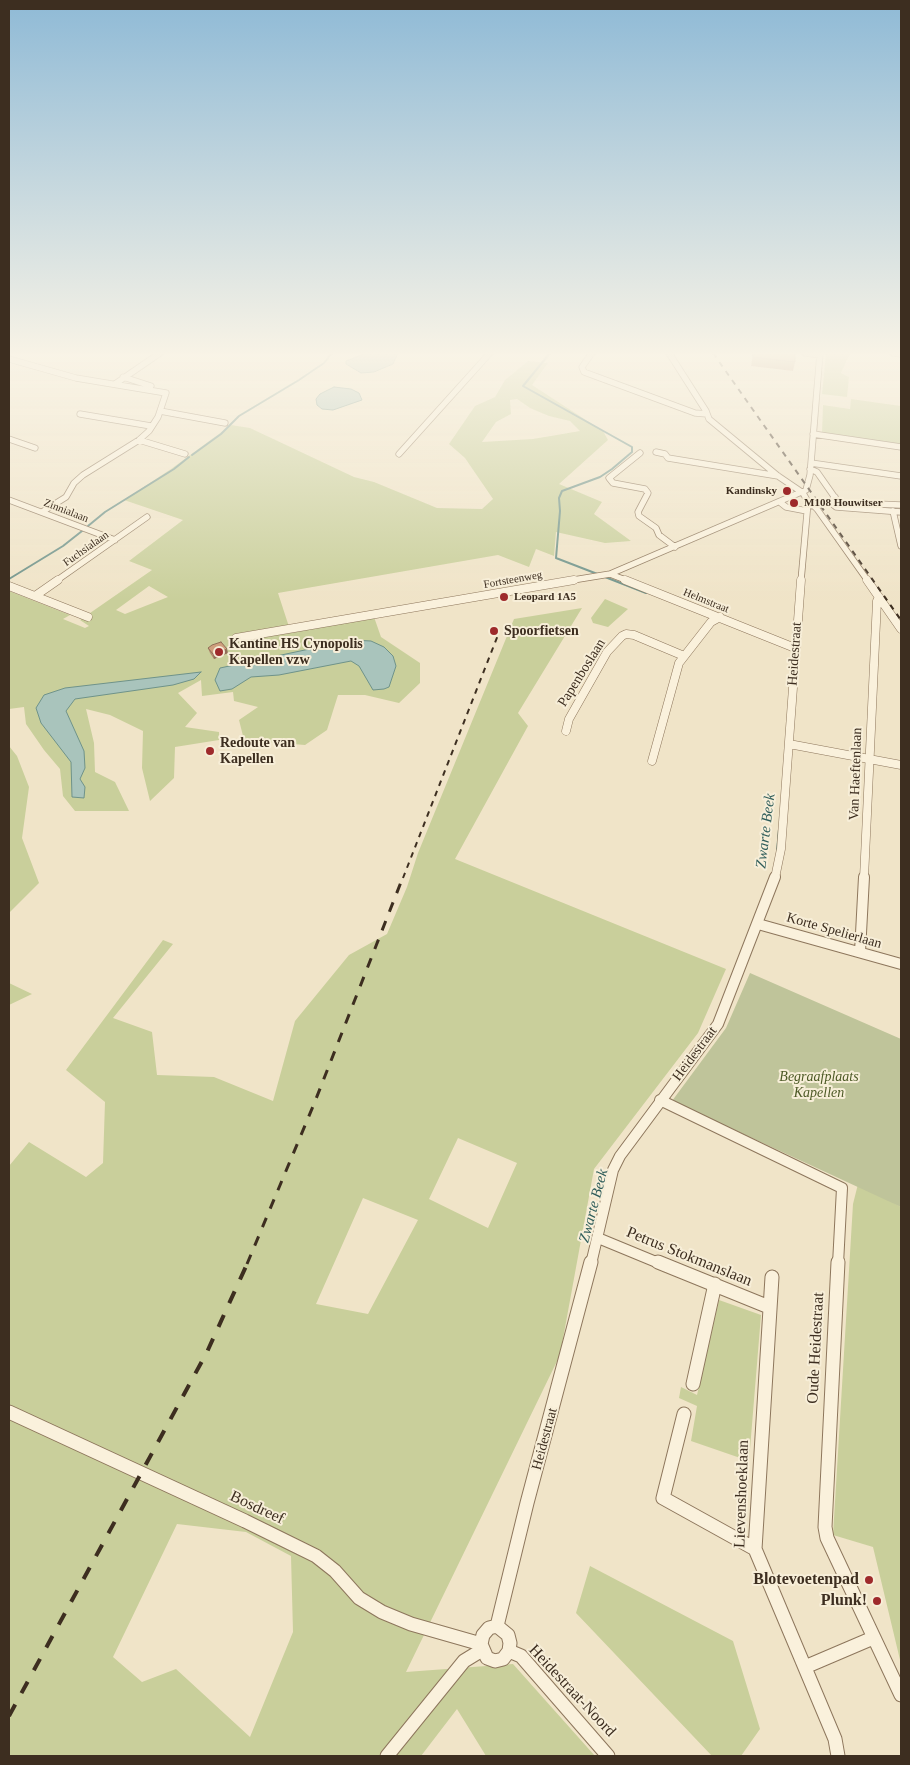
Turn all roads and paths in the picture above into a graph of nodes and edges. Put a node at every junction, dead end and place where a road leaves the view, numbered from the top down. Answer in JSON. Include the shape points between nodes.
{"nodes":[{"id":1,"x":143,"y":435,"type":"edge"},
{"id":2,"x":416,"y":435,"type":"edge"},
{"id":3,"x":728,"y":435,"type":"edge"},
{"id":4,"x":813,"y":435,"type":"edge"},
{"id":5,"x":822,"y":435,"type":"edge"},
{"id":6,"x":9,"y":439,"type":"edge"},
{"id":7,"x":139,"y":440,"type":"junction"},
{"id":8,"x":901,"y":447,"type":"edge"},
{"id":9,"x":35,"y":448,"type":"dead end"},
{"id":10,"x":656,"y":452,"type":"dead end"},
{"id":11,"x":640,"y":453,"type":"dead end"},
{"id":12,"x":185,"y":454,"type":"dead end"},
{"id":13,"x":399,"y":454,"type":"dead end"},
{"id":14,"x":810,"y":469,"type":"junction"},
{"id":15,"x":778,"y":476,"type":"junction"},
{"id":16,"x":901,"y":476,"type":"edge"},
{"id":17,"x":803,"y":493,"type":"junction"},
{"id":18,"x":9,"y":500,"type":"edge"},
{"id":19,"x":837,"y":500,"type":"junction"},
{"id":20,"x":781,"y":503,"type":"junction"},
{"id":21,"x":901,"y":505,"type":"edge"},
{"id":22,"x":807,"y":508,"type":"junction"},
{"id":23,"x":893,"y":511,"type":"junction"},
{"id":24,"x":42,"y":512,"type":"junction"},
{"id":25,"x":901,"y":512,"type":"edge"},
{"id":26,"x":147,"y":517,"type":"dead end"},
{"id":27,"x":115,"y":540,"type":"junction"},
{"id":28,"x":901,"y":546,"type":"edge"},
{"id":29,"x":675,"y":547,"type":"junction"},
{"id":30,"x":610,"y":574,"type":"junction"},
{"id":31,"x":9,"y":586,"type":"edge"},
{"id":32,"x":35,"y":596,"type":"junction"},
{"id":33,"x":879,"y":597,"type":"junction"},
{"id":34,"x":88,"y":617,"type":"dead end"},
{"id":35,"x":720,"y":617,"type":"junction"},
{"id":36,"x":901,"y":629,"type":"edge"},
{"id":37,"x":236,"y":638,"type":"dead end"},
{"id":38,"x":795,"y":648,"type":"junction"},
{"id":39,"x":684,"y":656,"type":"junction"},
{"id":40,"x":566,"y":731,"type":"dead end"},
{"id":41,"x":789,"y":744,"type":"junction"},
{"id":42,"x":869,"y":760,"type":"junction"},
{"id":43,"x":652,"y":761,"type":"dead end"},
{"id":44,"x":901,"y":765,"type":"edge"},
{"id":45,"x":758,"y":924,"type":"junction"},
{"id":46,"x":860,"y":952,"type":"junction"},
{"id":47,"x":901,"y":964,"type":"edge"},
{"id":48,"x":660,"y":1100,"type":"junction"},
{"id":49,"x":598,"y":1238,"type":"junction"},
{"id":50,"x":772,"y":1277,"type":"dead end"},
{"id":51,"x":715,"y":1284,"type":"junction"},
{"id":52,"x":769,"y":1307,"type":"junction"},
{"id":53,"x":692,"y":1384,"type":"dead end"},
{"id":54,"x":9,"y":1412,"type":"edge"},
{"id":55,"x":684,"y":1414,"type":"dead end"},
{"id":56,"x":755,"y":1550,"type":"junction"},
{"id":57,"x":497,"y":1626,"type":"junction"},
{"id":58,"x":873,"y":1638,"type":"junction"},
{"id":59,"x":482,"y":1647,"type":"junction"},
{"id":60,"x":509,"y":1651,"type":"junction"},
{"id":61,"x":805,"y":1668,"type":"junction"},
{"id":62,"x":901,"y":1695,"type":"edge"},
{"id":63,"x":386,"y":1756,"type":"edge"},
{"id":64,"x":608,"y":1756,"type":"edge"},
{"id":65,"x":838,"y":1756,"type":"edge"}],
"edges":[{"from":1,"to":7,"type":"street"},
{"from":2,"to":13,"type":"street"},
{"from":3,"to":15,"type":"street"},
{"from":4,"to":14,"type":"street"},
{"from":5,"to":8,"type":"street"},
{"from":6,"to":9,"type":"street"},
{"from":7,"to":12,"type":"street"},
{"from":7,"to":24,"type":"street","via":[[83,475],[66,497]]},
{"from":10,"to":15,"type":"street","via":[[668,458]]},
{"from":11,"to":29,"type":"street","via":[[609,478],[613,483],[645,489],[648,493],[639,516]]},
{"from":14,"to":16,"type":"street"},
{"from":14,"to":17,"type":"street","via":[[807,489]]},
{"from":14,"to":19,"type":"street"},
{"from":15,"to":17,"type":"street"},
{"from":17,"to":20,"type":"street","name":"Fortsteenweg"},
{"from":17,"to":22,"type":"street","name":"Heidestraat"},
{"from":18,"to":24,"type":"street","name":"Zinnialaan"},
{"from":19,"to":21,"type":"street"},
{"from":19,"to":23,"type":"street","via":[[847,508]]},
{"from":20,"to":22,"type":"street","via":[[786,507]]},
{"from":20,"to":29,"type":"street","name":"Fortsteenweg"},
{"from":22,"to":33,"type":"street","via":[[814,506],[817,509]]},
{"from":22,"to":38,"type":"street","name":"Heidestraat"},
{"from":23,"to":25,"type":"street"},
{"from":23,"to":28,"type":"street"},
{"from":24,"to":27,"type":"street","name":"Zinnialaan"},
{"from":26,"to":27,"type":"street","name":"Fuchsialaan"},
{"from":27,"to":32,"type":"street","name":"Fuchsialaan"},
{"from":29,"to":30,"type":"street","name":"Fortsteenweg"},
{"from":30,"to":35,"type":"street","name":"Helmstraat"},
{"from":30,"to":37,"type":"street","name":"Fortsteenweg"},
{"from":31,"to":32,"type":"street"},
{"from":32,"to":34,"type":"street"},
{"from":33,"to":36,"type":"street"},
{"from":33,"to":42,"type":"street","name":"Van Haeftenlaan"},
{"from":35,"to":38,"type":"street","name":"Helmstraat"},
{"from":35,"to":39,"type":"street","via":[[711,622]]},
{"from":38,"to":41,"type":"street","name":"Heidestraat"},
{"from":39,"to":40,"type":"street","name":"Papenboslaan","via":[[634,635],[622,636],[607,652],[568,719]]},
{"from":39,"to":43,"type":"street","via":[[679,663]]},
{"from":41,"to":42,"type":"street"},
{"from":41,"to":45,"type":"street","name":"Heidestraat","via":[[781,849],[773,885]]},
{"from":42,"to":44,"type":"street"},
{"from":42,"to":46,"type":"street","name":"Van Haeftenlaan"},
{"from":45,"to":46,"type":"street","name":"Korte Spelierlaan"},
{"from":45,"to":48,"type":"street","name":"Heidestraat","via":[[718,1024]]},
{"from":46,"to":47,"type":"street","name":"Korte Spelierlaan"},
{"from":48,"to":49,"type":"street","name":"Heidestraat","via":[[613,1170]]},
{"from":48,"to":58,"type":"street","name":"Oude Heidestraat","via":[[842,1188],[825,1527]]},
{"from":49,"to":51,"type":"street","name":"Petrus Stokmanslaan"},
{"from":49,"to":57,"type":"street","name":"Heidestraat"},
{"from":50,"to":52,"type":"street","name":"Lievenshoeklaan"},
{"from":51,"to":52,"type":"street","name":"Petrus Stokmanslaan"},
{"from":51,"to":53,"type":"street"},
{"from":52,"to":56,"type":"street","name":"Lievenshoeklaan"},
{"from":54,"to":59,"type":"street","name":"Bosdreef","via":[[316,1556],[335,1571],[359,1598],[382,1612]]},
{"from":55,"to":56,"type":"street","via":[[663,1498]]},
{"from":56,"to":61,"type":"street","name":"Lievenshoeklaan"},
{"from":57,"to":59,"type":"street","via":[[489,1628],[483,1635]]},
{"from":57,"to":60,"type":"street","via":[[508,1635]]},
{"from":58,"to":61,"type":"street"},
{"from":58,"to":62,"type":"street","name":"Oude Heidestraat"},
{"from":59,"to":60,"type":"street","via":[[487,1658],[495,1661],[503,1659]]},
{"from":59,"to":63,"type":"street","via":[[464,1661]]},
{"from":60,"to":64,"type":"street","name":"Heidestraat-Noord","via":[[521,1656]]},
{"from":61,"to":65,"type":"street","name":"Lievenshoeklaan","via":[[835,1740]]}]}
